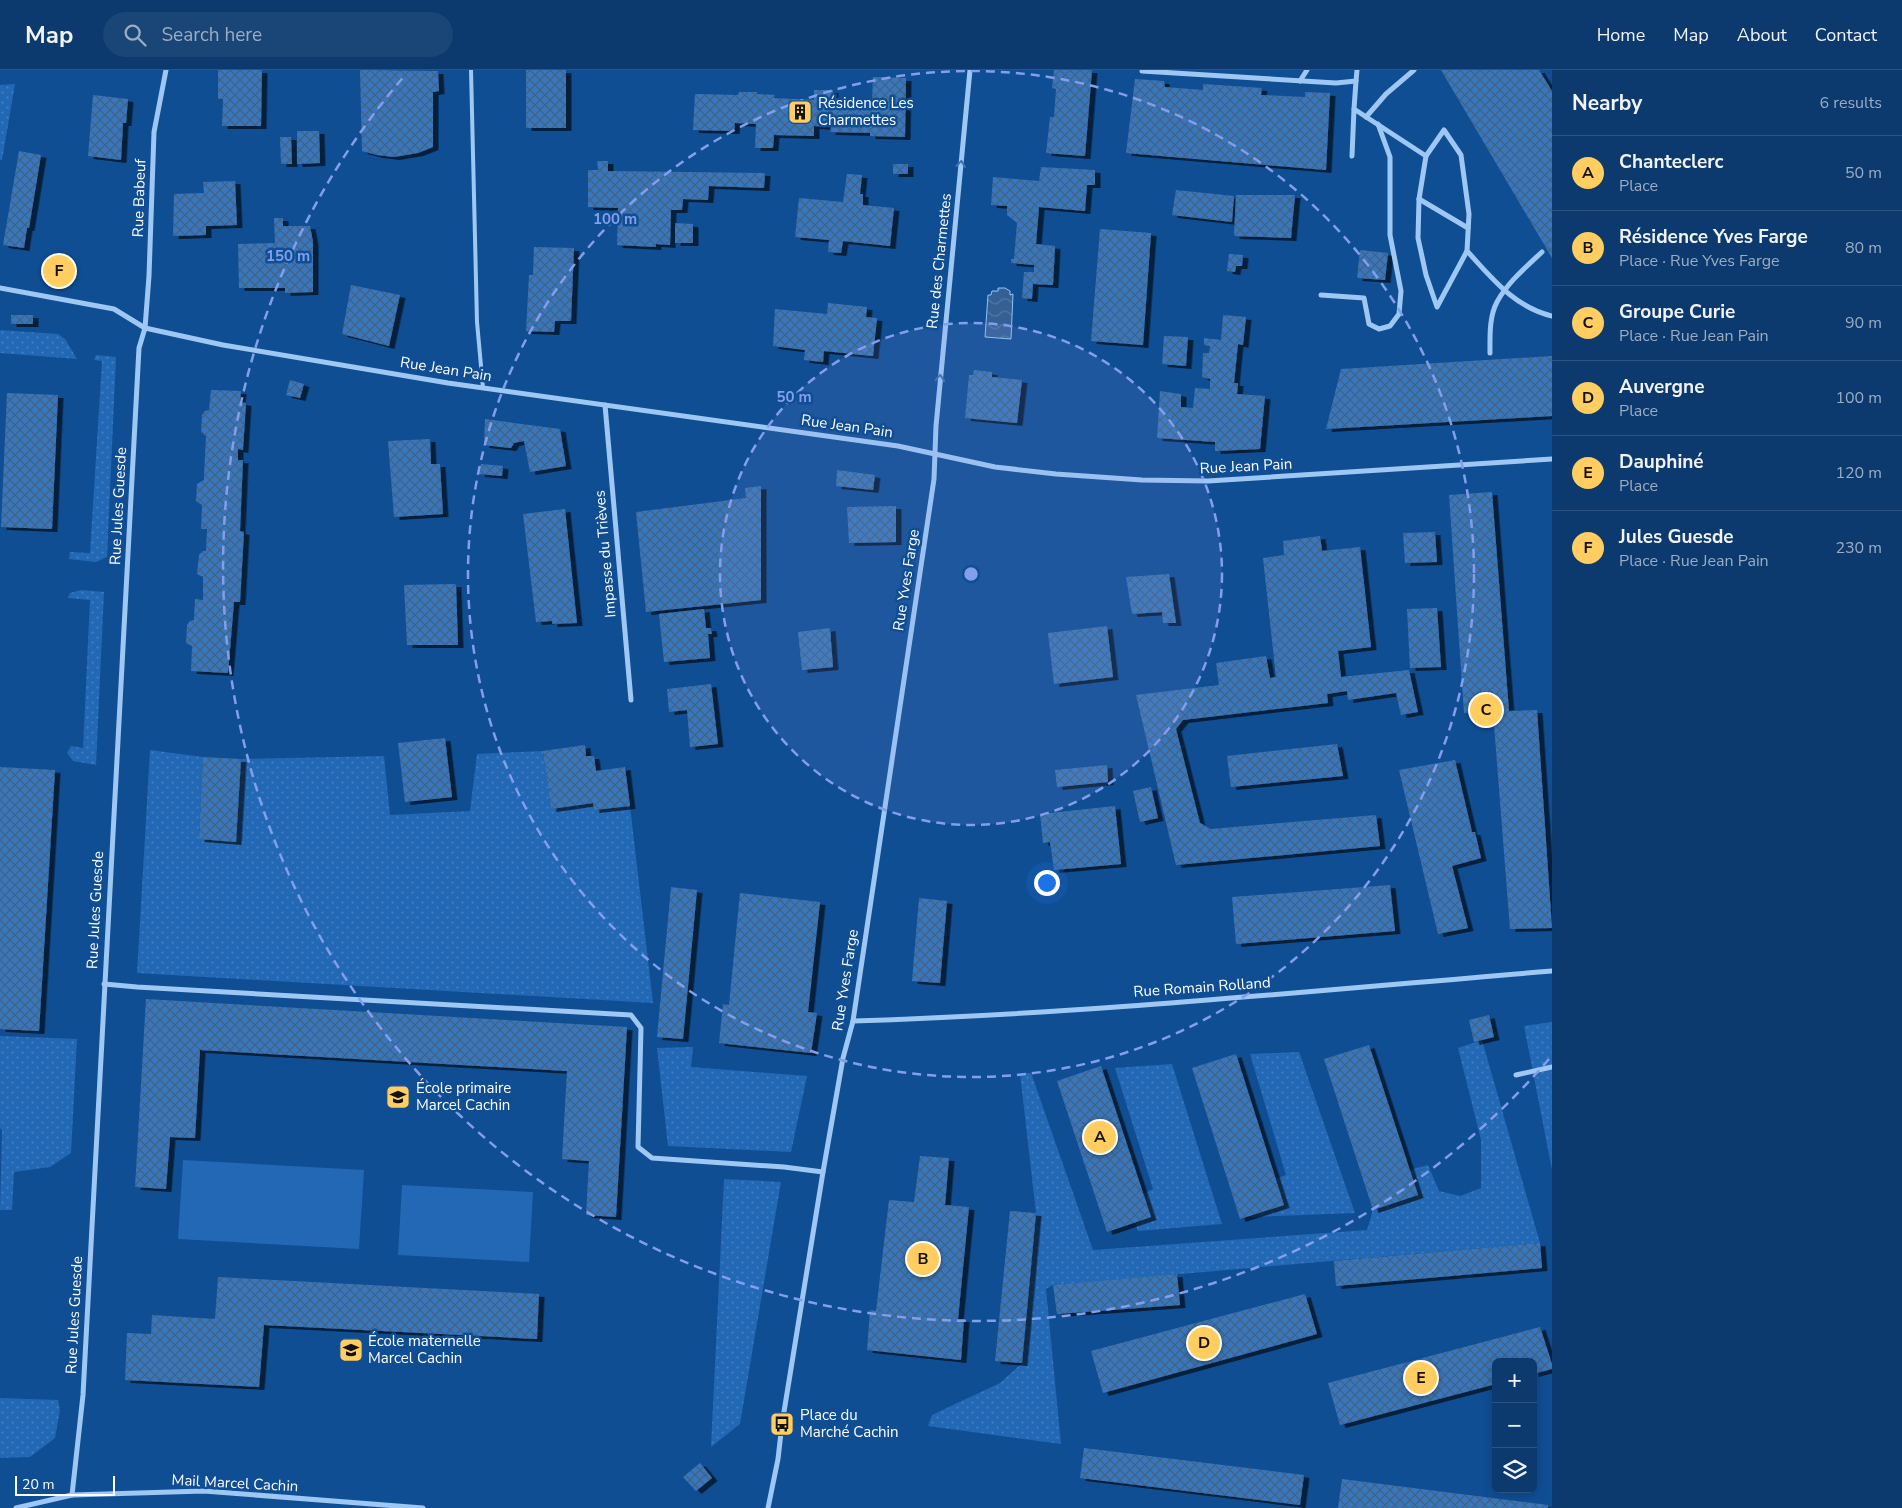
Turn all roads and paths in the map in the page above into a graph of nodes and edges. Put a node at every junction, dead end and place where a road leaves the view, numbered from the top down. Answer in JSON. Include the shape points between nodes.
{"nodes":[{"id":1,"x":166,"y":70,"type":"edge"},
{"id":2,"x":471,"y":70,"type":"edge"},
{"id":3,"x":970,"y":70,"type":"edge"},
{"id":4,"x":1307,"y":70,"type":"edge"},
{"id":5,"x":1357,"y":70,"type":"edge"},
{"id":6,"x":1414,"y":70,"type":"edge"},
{"id":7,"x":1142,"y":71,"type":"dead end"},
{"id":8,"x":1300,"y":81,"type":"junction"},
{"id":9,"x":1356,"y":82,"type":"junction"},
{"id":10,"x":1354,"y":109,"type":"junction"},
{"id":11,"x":1366,"y":117,"type":"junction"},
{"id":12,"x":1378,"y":124,"type":"junction"},
{"id":13,"x":1352,"y":156,"type":"dead end"},
{"id":14,"x":1426,"y":156,"type":"junction"},
{"id":15,"x":1419,"y":199,"type":"junction"},
{"id":16,"x":1468,"y":228,"type":"junction"},
{"id":17,"x":1467,"y":251,"type":"junction"},
{"id":18,"x":1542,"y":252,"type":"dead end"},
{"id":19,"x":0,"y":288,"type":"edge"},
{"id":20,"x":1504,"y":292,"type":"junction"},
{"id":21,"x":1320,"y":295,"type":"dead end"},
{"id":22,"x":1552,"y":316,"type":"edge"},
{"id":23,"x":145,"y":328,"type":"junction"},
{"id":24,"x":1490,"y":353,"type":"dead end"},
{"id":25,"x":483,"y":388,"type":"junction"},
{"id":26,"x":604,"y":405,"type":"junction"},
{"id":27,"x":935,"y":455,"type":"junction"},
{"id":28,"x":1552,"y":459,"type":"edge"},
{"id":29,"x":631,"y":700,"type":"dead end"},
{"id":30,"x":1552,"y":970,"type":"edge"},
{"id":31,"x":104,"y":984,"type":"junction"},
{"id":32,"x":852,"y":1021,"type":"junction"},
{"id":33,"x":1552,"y":1067,"type":"edge"},
{"id":34,"x":1516,"y":1075,"type":"dead end"},
{"id":35,"x":823,"y":1172,"type":"junction"},
{"id":36,"x":72,"y":1495,"type":"junction"},
{"id":37,"x":16,"y":1508,"type":"edge"},
{"id":38,"x":423,"y":1508,"type":"edge"},
{"id":39,"x":768,"y":1508,"type":"edge"}],
"edges":[{"from":1,"to":23,"type":"street","name":"Rue Babeuf","via":[[154,132]]},
{"from":2,"to":25,"type":"lane","via":[[477,322]]},
{"from":27,"to":3,"type":"street","name":"Rue des Charmettes","one_way":true},
{"from":4,"to":8,"type":"street"},
{"from":5,"to":9,"type":"street"},
{"from":6,"to":11,"type":"street"},
{"from":7,"to":8,"type":"street"},
{"from":8,"to":9,"type":"street"},
{"from":9,"to":10,"type":"street"},
{"from":10,"to":11,"type":"street"},
{"from":10,"to":13,"type":"street"},
{"from":11,"to":12,"type":"street"},
{"from":12,"to":14,"type":"street"},
{"from":12,"to":21,"type":"street","via":[[1390,157],[1390,235],[1402,292],[1400,314],[1390,326],[1379,329],[1370,324],[1364,298]]},
{"from":14,"to":15,"type":"street"},
{"from":14,"to":16,"type":"street","via":[[1444,130],[1461,155]]},
{"from":15,"to":16,"type":"street"},
{"from":15,"to":17,"type":"street","via":[[1418,238],[1437,307]]},
{"from":16,"to":17,"type":"street"},
{"from":17,"to":20,"type":"street"},
{"from":18,"to":20,"type":"street"},
{"from":19,"to":23,"type":"street","name":"Rue Jean Pain","via":[[114,309]]},
{"from":20,"to":22,"type":"street","via":[[1537,313]]},
{"from":20,"to":24,"type":"street","via":[[1490,327]]},
{"from":23,"to":25,"type":"street","name":"Rue Jean Pain","via":[[223,345]]},
{"from":23,"to":31,"type":"street","name":"Rue Jules Guesde","via":[[138,358]]},
{"from":25,"to":26,"type":"street","name":"Rue Jean Pain"},
{"from":26,"to":27,"type":"street","name":"Rue Jean Pain","via":[[898,446]]},
{"from":26,"to":29,"type":"street","name":"Impasse du Trièves"},
{"from":27,"to":28,"type":"street","name":"Rue Jean Pain","via":[[1056,474],[1208,481]]},
{"from":27,"to":32,"type":"street","name":"Rue Yves Farge"},
{"from":30,"to":32,"type":"street","name":"Rue Romain Rolland","via":[[1198,1000]]},
{"from":31,"to":35,"type":"street","via":[[631,1015],[641,1028],[638,1147],[652,1158]]},
{"from":31,"to":36,"type":"street","name":"Rue Jules Guesde","via":[[83,1395]]},
{"from":32,"to":35,"type":"street","name":"Rue Yves Farge"},
{"from":33,"to":34,"type":"street"},
{"from":35,"to":39,"type":"street","name":"Rue Yves Farge"},
{"from":36,"to":37,"type":"street","name":"Mail Marcel Cachin"},
{"from":36,"to":38,"type":"street","name":"Mail Marcel Cachin","via":[[204,1491]]}]}
